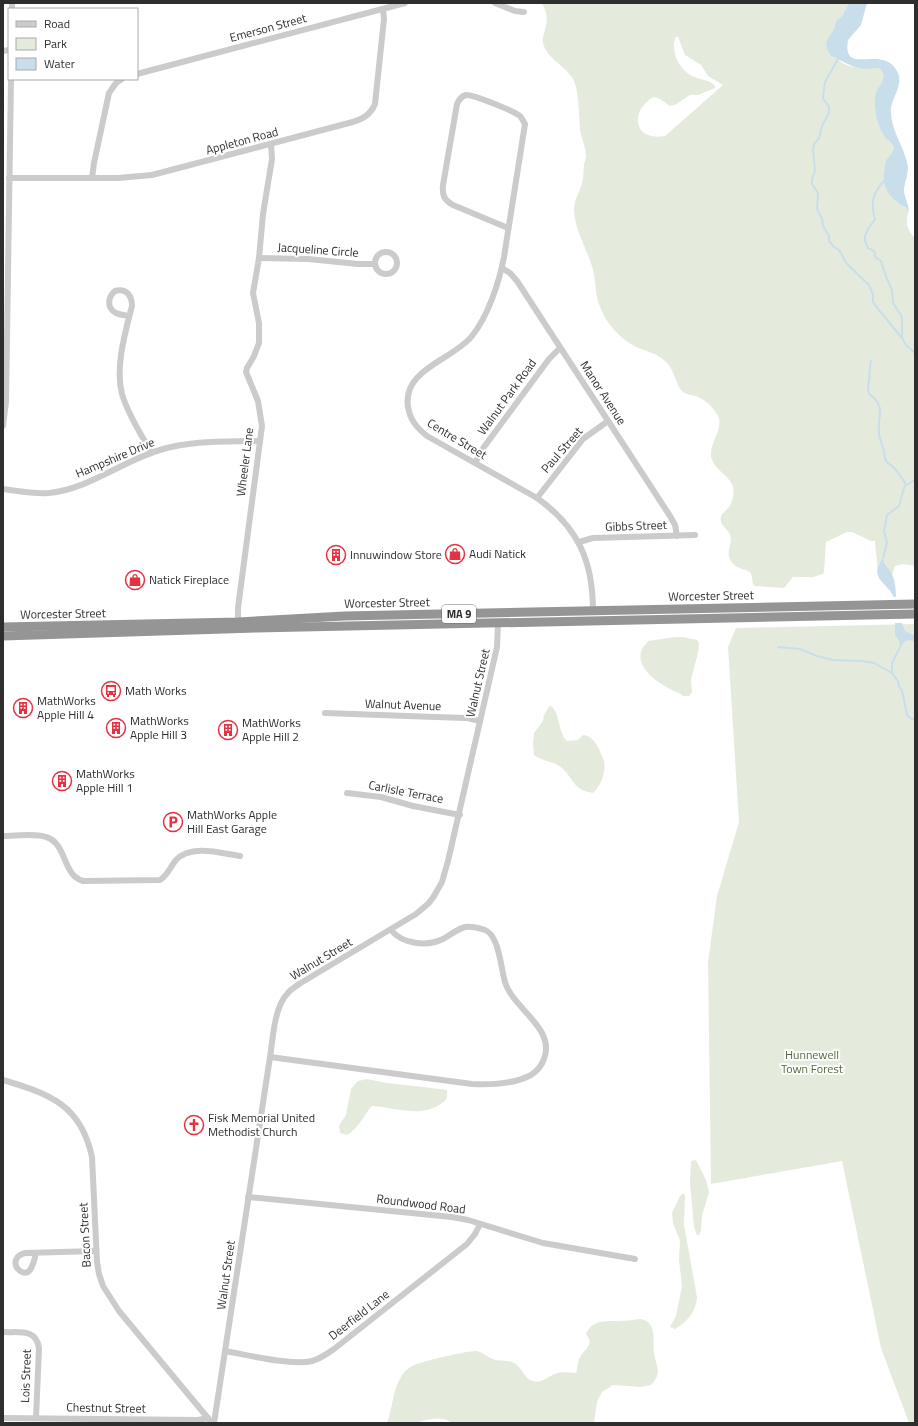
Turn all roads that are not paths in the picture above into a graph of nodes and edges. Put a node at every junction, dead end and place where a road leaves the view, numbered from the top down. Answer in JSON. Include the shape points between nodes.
{"nodes":[{"id":1,"x":404,"y":3,"type":"edge"},
{"id":2,"x":495,"y":3,"type":"edge"},
{"id":3,"x":383,"y":9,"type":"junction"},
{"id":4,"x":524,"y":12,"type":"dead end"},
{"id":5,"x":138,"y":74,"type":"edge"},
{"id":6,"x":11,"y":80,"type":"edge"},
{"id":7,"x":120,"y":80,"type":"edge"},
{"id":8,"x":271,"y":144,"type":"junction"},
{"id":9,"x":10,"y":178,"type":"junction"},
{"id":10,"x":92,"y":178,"type":"junction"},
{"id":11,"x":508,"y":228,"type":"junction"},
{"id":12,"x":259,"y":258,"type":"junction"},
{"id":13,"x":5,"y":263,"type":"edge"},
{"id":14,"x":375,"y":264,"type":"dead end"},
{"id":15,"x":502,"y":268,"type":"junction"},
{"id":16,"x":129,"y":316,"type":"junction"},
{"id":17,"x":560,"y":348,"type":"junction"},
{"id":18,"x":608,"y":421,"type":"junction"},
{"id":19,"x":3,"y":426,"type":"edge"},
{"id":20,"x":260,"y":441,"type":"junction"},
{"id":21,"x":151,"y":452,"type":"junction"},
{"id":22,"x":475,"y":463,"type":"junction"},
{"id":23,"x":3,"y":489,"type":"edge"},
{"id":24,"x":537,"y":498,"type":"junction"},
{"id":25,"x":695,"y":535,"type":"dead end"},
{"id":26,"x":677,"y":536,"type":"junction"},
{"id":27,"x":579,"y":542,"type":"junction"},
{"id":28,"x":915,"y":604,"type":"edge"},
{"id":29,"x":594,"y":611,"type":"junction"},
{"id":30,"x":915,"y":614,"type":"edge"},
{"id":31,"x":238,"y":622,"type":"junction"},
{"id":32,"x":498,"y":623,"type":"junction"},
{"id":33,"x":3,"y":627,"type":"edge"},
{"id":34,"x":6,"y":637,"type":"edge"},
{"id":35,"x":325,"y":713,"type":"dead end"},
{"id":36,"x":480,"y":721,"type":"junction"},
{"id":37,"x":347,"y":793,"type":"dead end"},
{"id":38,"x":460,"y":815,"type":"junction"},
{"id":39,"x":3,"y":836,"type":"edge"},
{"id":40,"x":240,"y":856,"type":"dead end"},
{"id":41,"x":391,"y":930,"type":"junction"},
{"id":42,"x":270,"y":1057,"type":"junction"},
{"id":43,"x":3,"y":1080,"type":"edge"},
{"id":44,"x":248,"y":1196,"type":"junction"},
{"id":45,"x":480,"y":1224,"type":"junction"},
{"id":46,"x":96,"y":1251,"type":"junction"},
{"id":47,"x":36,"y":1253,"type":"dead end"},
{"id":48,"x":635,"y":1259,"type":"dead end"},
{"id":49,"x":3,"y":1332,"type":"edge"},
{"id":50,"x":225,"y":1351,"type":"junction"},
{"id":51,"x":3,"y":1418,"type":"edge"},
{"id":52,"x":36,"y":1418,"type":"junction"},
{"id":53,"x":211,"y":1421,"type":"edge"}],
"edges":[{"from":1,"to":3,"type":"street","name":"Emerson Street"},
{"from":2,"to":4,"type":"street"},
{"from":3,"to":5,"type":"street","name":"Emerson Street"},
{"from":3,"to":8,"type":"street","name":"Appleton Road","via":[[376,97],[368,115],[357,121]]},
{"from":6,"to":9,"type":"street"},
{"from":7,"to":10,"type":"street","via":[[109,94]]},
{"from":8,"to":10,"type":"street","name":"Appleton Road","via":[[152,176]]},
{"from":8,"to":12,"type":"street","name":"Wheeler Lane","via":[[272,159]]},
{"from":9,"to":10,"type":"street","name":"Appleton Road"},
{"from":9,"to":13,"type":"street"},
{"from":11,"to":11,"type":"street","name":"Centre Street","via":[[523,119],[515,113],[476,97],[462,96],[457,104],[442,192],[447,202],[452,205]]},
{"from":11,"to":15,"type":"street","name":"Centre Street"},
{"from":12,"to":14,"type":"street","name":"Jacqueline Circle"},
{"from":12,"to":20,"type":"street","name":"Wheeler Lane","via":[[254,293],[259,343],[246,372],[260,408]]},
{"from":13,"to":19,"type":"street","via":[[6,402]]},
{"from":15,"to":17,"type":"street","name":"Manor Avenue","via":[[513,276]]},
{"from":15,"to":22,"type":"street","name":"Centre Street","via":[[484,316],[473,335],[461,347],[421,373],[412,383],[408,397],[409,413],[421,431]]},
{"from":16,"to":16,"type":"street","via":[[131,296],[123,290],[115,291],[109,299],[109,305],[116,313]]},
{"from":16,"to":21,"type":"street","via":[[120,363],[120,387],[128,410]]},
{"from":17,"to":18,"type":"street","name":"Manor Avenue"},
{"from":17,"to":22,"type":"street","name":"Walnut Park Road","via":[[549,359]]},
{"from":18,"to":24,"type":"street","name":"Paul Street","via":[[583,439]]},
{"from":18,"to":26,"type":"street","name":"Manor Avenue","via":[[670,516]]},
{"from":20,"to":21,"type":"street","name":"Hampshire Drive","via":[[192,444]]},
{"from":20,"to":31,"type":"street","name":"Wheeler Lane"},
{"from":21,"to":23,"type":"street","name":"Hampshire Drive","via":[[87,482],[57,492],[38,493]]},
{"from":22,"to":24,"type":"street","name":"Centre Street"},
{"from":24,"to":27,"type":"street","name":"Centre Street","via":[[561,518]]},
{"from":25,"to":26,"type":"street","name":"Gibbs Street"},
{"from":26,"to":27,"type":"street","name":"Gibbs Street","via":[[592,538]]},
{"from":27,"to":29,"type":"street","name":"Centre Street","via":[[590,572]]},
{"from":28,"to":29,"type":"highway","name":"Worcester Street","number":"MA 9"},
{"from":29,"to":31,"type":"highway","name":"Worcester Street","number":"MA 9","via":[[314,617]]},
{"from":30,"to":32,"type":"highway","name":"Worcester Street","number":"MA 9"},
{"from":31,"to":33,"type":"highway","name":"Worcester Street","number":"MA 9"},
{"from":32,"to":34,"type":"highway","name":"Worcester Street","number":"MA 9"},
{"from":32,"to":36,"type":"street","name":"Walnut Street","via":[[497,647]]},
{"from":35,"to":36,"type":"street","name":"Walnut Avenue","via":[[435,716]]},
{"from":36,"to":38,"type":"street","name":"Walnut Street"},
{"from":37,"to":38,"type":"street","name":"Carlisle Terrace","via":[[381,797]]},
{"from":38,"to":41,"type":"street","name":"Walnut Street","via":[[442,882],[430,903]]},
{"from":39,"to":40,"type":"street","via":[[50,838],[60,850],[74,876],[83,881],[160,880],[177,860],[191,852]]},
{"from":41,"to":42,"type":"street","name":"Walnut Street","via":[[286,994],[280,1004]]},
{"from":41,"to":42,"type":"street","via":[[402,939],[423,943],[437,942],[459,929],[468,927],[491,934],[496,942],[508,990],[545,1037],[546,1055],[536,1072],[516,1080],[472,1084]]},
{"from":42,"to":44,"type":"street","name":"Walnut Street"},
{"from":43,"to":46,"type":"street","name":"Bacon Street","via":[[56,1100],[69,1110],[84,1132],[93,1167]]},
{"from":44,"to":45,"type":"street","name":"Roundwood Road","via":[[447,1216]]},
{"from":44,"to":50,"type":"street","name":"Walnut Street"},
{"from":45,"to":48,"type":"street","name":"Roundwood Road","via":[[543,1243]]},
{"from":45,"to":50,"type":"street","name":"Deerfield Lane","via":[[466,1244],[321,1358],[298,1363]]},
{"from":46,"to":47,"type":"street"},
{"from":46,"to":53,"type":"street","name":"Bacon Street","via":[[99,1274],[112,1301]]},
{"from":49,"to":52,"type":"street","name":"Lois Street","via":[[25,1332],[34,1335],[38,1342]]},
{"from":50,"to":53,"type":"street","name":"Walnut Street"},
{"from":51,"to":52,"type":"street","name":"Chestnut Street"},
{"from":52,"to":53,"type":"street","name":"Chestnut Street"}]}
